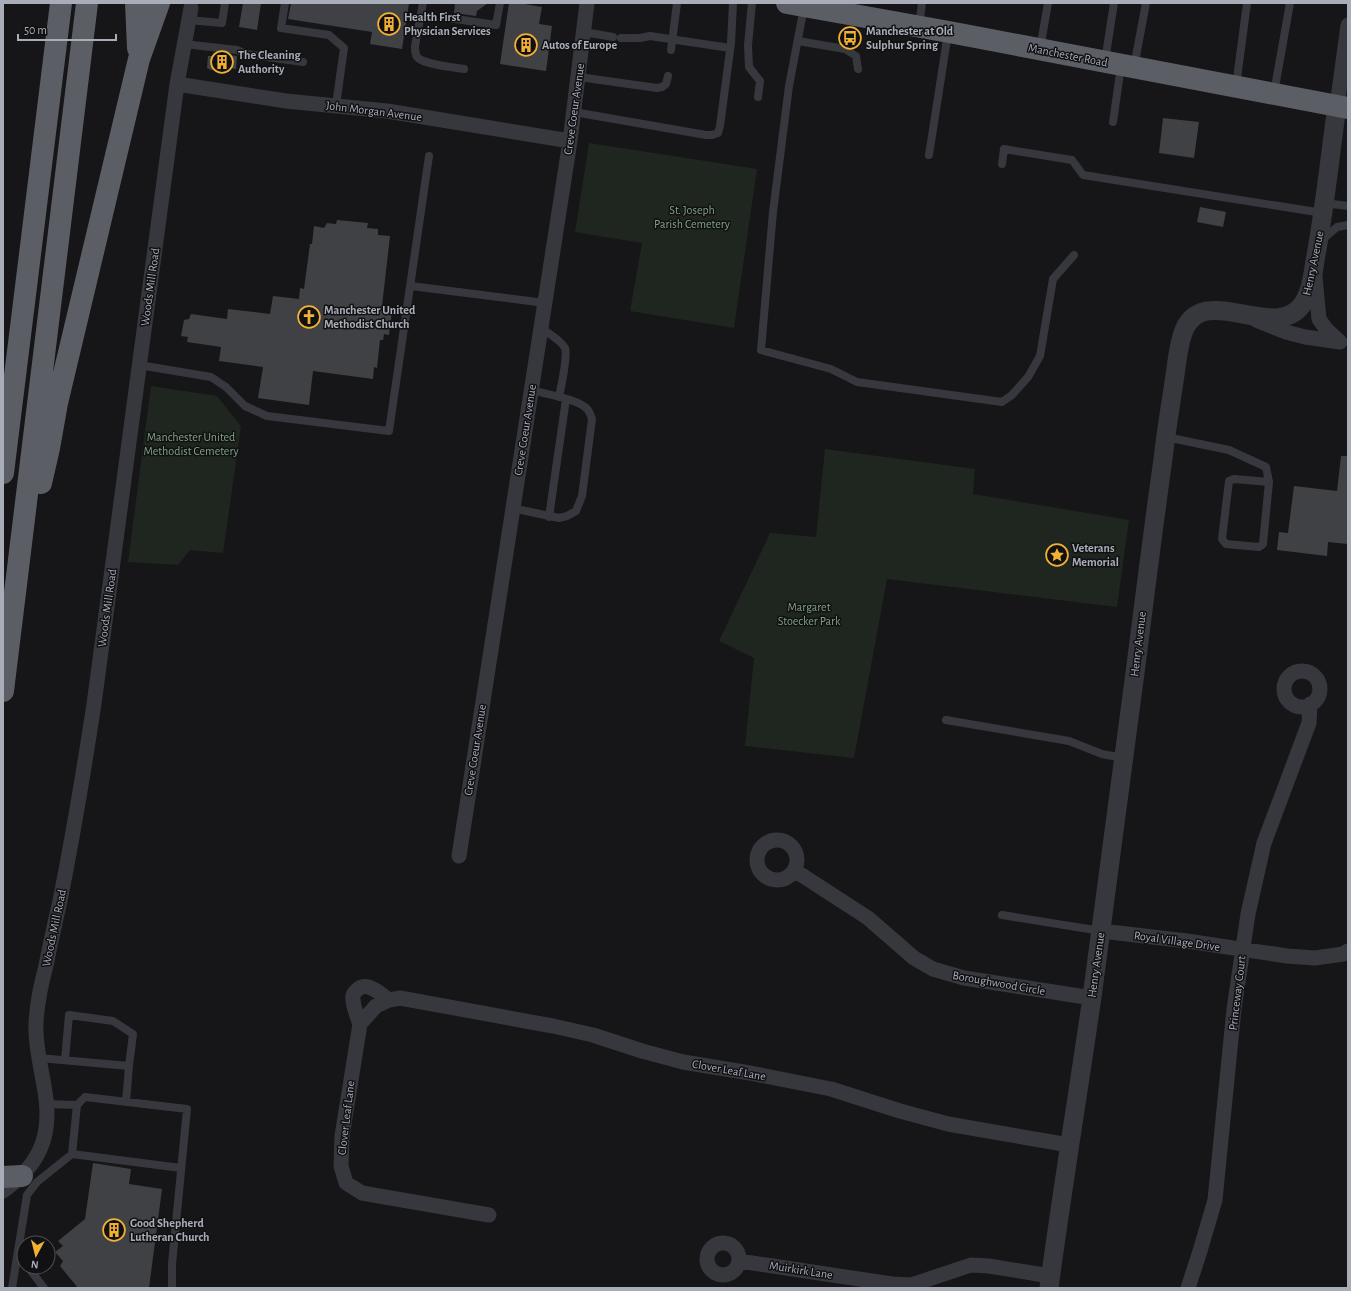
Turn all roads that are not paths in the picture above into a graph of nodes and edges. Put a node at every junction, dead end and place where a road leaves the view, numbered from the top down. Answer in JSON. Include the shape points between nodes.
{"nodes":[{"id":1,"x":60,"y":3,"type":"edge"},
{"id":2,"x":88,"y":3,"type":"edge"},
{"id":3,"x":136,"y":3,"type":"edge"},
{"id":4,"x":159,"y":3,"type":"edge"},
{"id":5,"x":225,"y":3,"type":"edge"},
{"id":6,"x":285,"y":3,"type":"edge"},
{"id":7,"x":423,"y":3,"type":"edge"},
{"id":8,"x":500,"y":3,"type":"edge"},
{"id":9,"x":588,"y":3,"type":"edge"},
{"id":10,"x":677,"y":3,"type":"edge"},
{"id":11,"x":733,"y":3,"type":"edge"},
{"id":12,"x":752,"y":3,"type":"edge"},
{"id":13,"x":922,"y":3,"type":"edge"},
{"id":14,"x":1048,"y":3,"type":"edge"},
{"id":15,"x":1114,"y":3,"type":"edge"},
{"id":16,"x":1146,"y":3,"type":"edge"},
{"id":17,"x":1247,"y":3,"type":"edge"},
{"id":18,"x":1290,"y":3,"type":"edge"},
{"id":19,"x":796,"y":4,"type":"edge"},
{"id":20,"x":853,"y":9,"type":"edge"},
{"id":21,"x":190,"y":14,"type":"joint"},
{"id":22,"x":449,"y":18,"type":"dead end"},
{"id":23,"x":1348,"y":24,"type":"edge"},
{"id":24,"x":919,"y":27,"type":"junction"},
{"id":25,"x":584,"y":32,"type":"junction"},
{"id":26,"x":949,"y":32,"type":"junction"},
{"id":27,"x":673,"y":39,"type":"junction"},
{"id":28,"x":798,"y":41,"type":"junction"},
{"id":29,"x":184,"y":44,"type":"junction"},
{"id":30,"x":730,"y":48,"type":"junction"},
{"id":31,"x":671,"y":50,"type":"dead end"},
{"id":32,"x":1040,"y":50,"type":"junction"},
{"id":33,"x":139,"y":59,"type":"junction"},
{"id":34,"x":303,"y":62,"type":"dead end"},
{"id":35,"x":1120,"y":65,"type":"junction"},
{"id":36,"x":464,"y":69,"type":"dead end"},
{"id":37,"x":858,"y":69,"type":"dead end"},
{"id":38,"x":668,"y":76,"type":"dead end"},
{"id":39,"x":579,"y":77,"type":"junction"},
{"id":40,"x":177,"y":84,"type":"junction"},
{"id":41,"x":1236,"y":87,"type":"junction"},
{"id":42,"x":1274,"y":94,"type":"junction"},
{"id":43,"x":758,"y":97,"type":"dead end"},
{"id":44,"x":336,"y":105,"type":"junction"},
{"id":45,"x":1342,"y":107,"type":"edge"},
{"id":46,"x":574,"y":112,"type":"junction"},
{"id":47,"x":1113,"y":122,"type":"dead end"},
{"id":48,"x":570,"y":141,"type":"junction"},
{"id":49,"x":929,"y":155,"type":"dead end"},
{"id":50,"x":429,"y":156,"type":"dead end"},
{"id":51,"x":1002,"y":164,"type":"dead end"},
{"id":52,"x":1348,"y":206,"type":"edge"},
{"id":53,"x":1324,"y":208,"type":"junction"},
{"id":54,"x":1348,"y":225,"type":"edge"},
{"id":55,"x":1318,"y":244,"type":"junction"},
{"id":56,"x":1074,"y":255,"type":"dead end"},
{"id":57,"x":1314,"y":269,"type":"junction"},
{"id":58,"x":410,"y":286,"type":"junction"},
{"id":59,"x":545,"y":303,"type":"junction"},
{"id":60,"x":1239,"y":312,"type":"junction"},
{"id":61,"x":1278,"y":318,"type":"junction"},
{"id":62,"x":541,"y":328,"type":"junction"},
{"id":63,"x":1344,"y":343,"type":"edge"},
{"id":64,"x":139,"y":365,"type":"junction"},
{"id":65,"x":531,"y":390,"type":"junction"},
{"id":66,"x":562,"y":398,"type":"junction"},
{"id":67,"x":1166,"y":437,"type":"junction"},
{"id":68,"x":3,"y":473,"type":"edge"},
{"id":69,"x":1269,"y":482,"type":"junction"},
{"id":70,"x":512,"y":508,"type":"junction"},
{"id":71,"x":549,"y":517,"type":"junction"},
{"id":72,"x":16,"y":589,"type":"junction"},
{"id":73,"x":3,"y":692,"type":"edge"},
{"id":74,"x":1310,"y":704,"type":"dead end"},
{"id":75,"x":946,"y":720,"type":"dead end"},
{"id":76,"x":1123,"y":758,"type":"junction"},
{"id":77,"x":459,"y":856,"type":"dead end"},
{"id":78,"x":794,"y":870,"type":"dead end"},
{"id":79,"x":1002,"y":915,"type":"dead end"},
{"id":80,"x":1101,"y":931,"type":"junction"},
{"id":81,"x":1242,"y":950,"type":"junction"},
{"id":82,"x":1348,"y":951,"type":"edge"},
{"id":83,"x":1092,"y":998,"type":"junction"},
{"id":84,"x":389,"y":1000,"type":"junction"},
{"id":85,"x":360,"y":1024,"type":"junction"},
{"id":86,"x":39,"y":1058,"type":"junction"},
{"id":87,"x":65,"y":1060,"type":"junction"},
{"id":88,"x":128,"y":1066,"type":"junction"},
{"id":89,"x":126,"y":1102,"type":"junction"},
{"id":90,"x":46,"y":1104,"type":"junction"},
{"id":91,"x":78,"y":1105,"type":"junction"},
{"id":92,"x":1069,"y":1144,"type":"junction"},
{"id":93,"x":72,"y":1154,"type":"junction"},
{"id":94,"x":181,"y":1168,"type":"junction"},
{"id":95,"x":8,"y":1185,"type":"edge"},
{"id":96,"x":489,"y":1215,"type":"dead end"},
{"id":97,"x":21,"y":1235,"type":"edge"},
{"id":98,"x":739,"y":1261,"type":"dead end"},
{"id":99,"x":16,"y":1266,"type":"edge"},
{"id":100,"x":34,"y":1275,"type":"edge"},
{"id":101,"x":1050,"y":1282,"type":"edge"},
{"id":102,"x":12,"y":1288,"type":"edge"},
{"id":103,"x":44,"y":1288,"type":"edge"},
{"id":104,"x":172,"y":1288,"type":"edge"},
{"id":105,"x":1188,"y":1288,"type":"edge"}],
"edges":[{"from":1,"to":68,"type":"highway"},
{"from":2,"to":72,"type":"highway"},
{"from":3,"to":33,"type":"highway"},
{"from":4,"to":33,"type":"highway"},
{"from":5,"to":21,"type":"lane","via":[[222,23]]},
{"from":6,"to":44,"type":"lane","via":[[281,28],[329,35],[344,48]]},
{"from":7,"to":36,"type":"lane","via":[[415,46],[417,57],[424,62]]},
{"from":8,"to":22,"type":"lane","via":[[496,25]]},
{"from":9,"to":25,"type":"street","name":"Creve Coeur Avenue"},
{"from":10,"to":27,"type":"lane"},
{"from":11,"to":30,"type":"lane"},
{"from":12,"to":43,"type":"lane","via":[[748,44],[749,67],[760,81]]},
{"from":13,"to":24,"type":"lane"},
{"from":14,"to":32,"type":"lane"},
{"from":15,"to":35,"type":"lane"},
{"from":16,"to":35,"type":"lane"},
{"from":17,"to":41,"type":"lane"},
{"from":18,"to":42,"type":"lane"},
{"from":19,"to":20,"type":"highway","name":"Manchester Road"},
{"from":19,"to":28,"type":"lane"},
{"from":20,"to":24,"type":"highway","name":"Manchester Road"},
{"from":21,"to":29,"type":"street","name":"Woods Mill Road"},
{"from":23,"to":45,"type":"street"},
{"from":24,"to":26,"type":"highway","name":"Manchester Road"},
{"from":25,"to":27,"type":"lane","via":[[617,38],[650,36]]},
{"from":25,"to":39,"type":"street","name":"Creve Coeur Avenue"},
{"from":26,"to":32,"type":"highway","name":"Manchester Road"},
{"from":26,"to":49,"type":"lane"},
{"from":27,"to":30,"type":"lane"},
{"from":27,"to":31,"type":"lane"},
{"from":28,"to":37,"type":"lane","via":[[845,49],[856,56]]},
{"from":28,"to":56,"type":"lane","via":[[789,86],[773,212],[761,350],[831,369],[857,382],[1002,402],[1012,396],[1028,377],[1040,356],[1052,279]]},
{"from":29,"to":34,"type":"lane"},
{"from":29,"to":40,"type":"street","name":"Woods Mill Road"},
{"from":30,"to":46,"type":"lane","via":[[718,133],[706,135]]},
{"from":32,"to":35,"type":"highway","name":"Manchester Road"},
{"from":33,"to":72,"type":"highway","via":[[57,403]]},
{"from":35,"to":41,"type":"highway","name":"Manchester Road"},
{"from":35,"to":47,"type":"lane"},
{"from":38,"to":39,"type":"lane","via":[[666,84],[657,88]]},
{"from":39,"to":46,"type":"street","name":"Creve Coeur Avenue"},
{"from":40,"to":44,"type":"street","name":"John Morgan Avenue","via":[[286,101]]},
{"from":40,"to":64,"type":"street","name":"Woods Mill Road"},
{"from":41,"to":42,"type":"highway","name":"Manchester Road"},
{"from":42,"to":45,"type":"highway","name":"Manchester Road"},
{"from":44,"to":48,"type":"street","name":"John Morgan Avenue"},
{"from":45,"to":53,"type":"street","name":"Henry Avenue"},
{"from":46,"to":48,"type":"street","name":"Creve Coeur Avenue"},
{"from":48,"to":59,"type":"street","name":"Creve Coeur Avenue"},
{"from":50,"to":58,"type":"lane"},
{"from":51,"to":53,"type":"lane","via":[[1004,149],[1072,160],[1083,175]]},
{"from":52,"to":53,"type":"lane"},
{"from":53,"to":55,"type":"street","name":"Henry Avenue"},
{"from":54,"to":55,"type":"lane","via":[[1337,227]]},
{"from":55,"to":57,"type":"street","name":"Henry Avenue"},
{"from":57,"to":61,"type":"street","name":"Henry Avenue","via":[[1310,289],[1301,307],[1290,315]]},
{"from":57,"to":63,"type":"street","via":[[1319,319],[1326,329]]},
{"from":58,"to":59,"type":"lane"},
{"from":58,"to":64,"type":"lane","via":[[389,431],[267,416],[246,406],[211,377]]},
{"from":59,"to":62,"type":"street","name":"Creve Coeur Avenue"},
{"from":60,"to":61,"type":"street","name":"Henry Avenue"},
{"from":60,"to":63,"type":"street","via":[[1286,332]]},
{"from":60,"to":67,"type":"street","name":"Henry Avenue","via":[[1208,311],[1188,323],[1181,338]]},
{"from":61,"to":63,"type":"street"},
{"from":62,"to":65,"type":"street","name":"Creve Coeur Avenue"},
{"from":62,"to":66,"type":"lane","via":[[564,348],[566,355]]},
{"from":64,"to":86,"type":"street","name":"Woods Mill Road","via":[[81,793],[39,999],[36,1023]]},
{"from":65,"to":66,"type":"lane"},
{"from":65,"to":70,"type":"street","name":"Creve Coeur Avenue"},
{"from":66,"to":71,"type":"lane"},
{"from":66,"to":71,"type":"lane","via":[[582,405],[592,419],[582,496],[576,512],[559,518]]},
{"from":67,"to":69,"type":"lane","via":[[1229,450],[1266,467]]},
{"from":67,"to":76,"type":"street","name":"Henry Avenue"},
{"from":69,"to":69,"type":"lane","via":[[1264,544],[1259,548],[1226,544],[1222,539],[1228,481],[1234,479]]},
{"from":70,"to":71,"type":"lane"},
{"from":70,"to":77,"type":"street","name":"Creve Coeur Avenue"},
{"from":72,"to":73,"type":"highway"},
{"from":74,"to":81,"type":"street","name":"Princeway Court","via":[[1309,722],[1264,843]]},
{"from":75,"to":76,"type":"lane","via":[[1069,741],[1102,754]]},
{"from":76,"to":80,"type":"street","name":"Henry Avenue"},
{"from":78,"to":83,"type":"street","name":"Boroughwood Circle","via":[[868,918],[914,958],[929,967],[948,975]]},
{"from":79,"to":80,"type":"lane"},
{"from":80,"to":81,"type":"street","name":"Royal Village Drive"},
{"from":80,"to":83,"type":"street","name":"Henry Avenue"},
{"from":81,"to":82,"type":"street","name":"Royal Village Drive","via":[[1315,958]]},
{"from":81,"to":105,"type":"street","name":"Princeway Court","via":[[1215,1200]]},
{"from":83,"to":92,"type":"street","name":"Henry Avenue"},
{"from":84,"to":85,"type":"street","via":[[376,1006]]},
{"from":84,"to":85,"type":"street","name":"Clover Leaf Lane","via":[[369,987],[358,989],[353,1000]]},
{"from":84,"to":92,"type":"street","name":"Clover Leaf Lane","via":[[400,998],[553,1026],[593,1035],[683,1062],[831,1089],[948,1124]]},
{"from":85,"to":96,"type":"street","name":"Clover Leaf Lane","via":[[342,1136],[341,1166],[346,1183],[362,1193]]},
{"from":86,"to":87,"type":"lane"},
{"from":86,"to":90,"type":"street","name":"Woods Mill Road"},
{"from":87,"to":88,"type":"lane"},
{"from":87,"to":88,"type":"lane","via":[[69,1015],[113,1021],[133,1034]]},
{"from":88,"to":89,"type":"lane"},
{"from":89,"to":91,"type":"lane","via":[[85,1097]]},
{"from":89,"to":94,"type":"lane","via":[[187,1110]]},
{"from":90,"to":91,"type":"lane"},
{"from":90,"to":95,"type":"street","name":"Woods Mill Road","via":[[47,1121],[40,1150],[32,1164]]},
{"from":91,"to":93,"type":"lane"},
{"from":92,"to":101,"type":"street","name":"Henry Avenue"},
{"from":93,"to":94,"type":"lane"},
{"from":93,"to":97,"type":"lane","via":[[38,1182],[27,1196]]},
{"from":94,"to":104,"type":"lane"},
{"from":98,"to":101,"type":"street","name":"Muirkirk Lane","via":[[892,1284],[911,1285],[971,1264],[989,1266]]},
{"from":99,"to":102,"type":"lane"},
{"from":100,"to":103,"type":"lane"}]}
